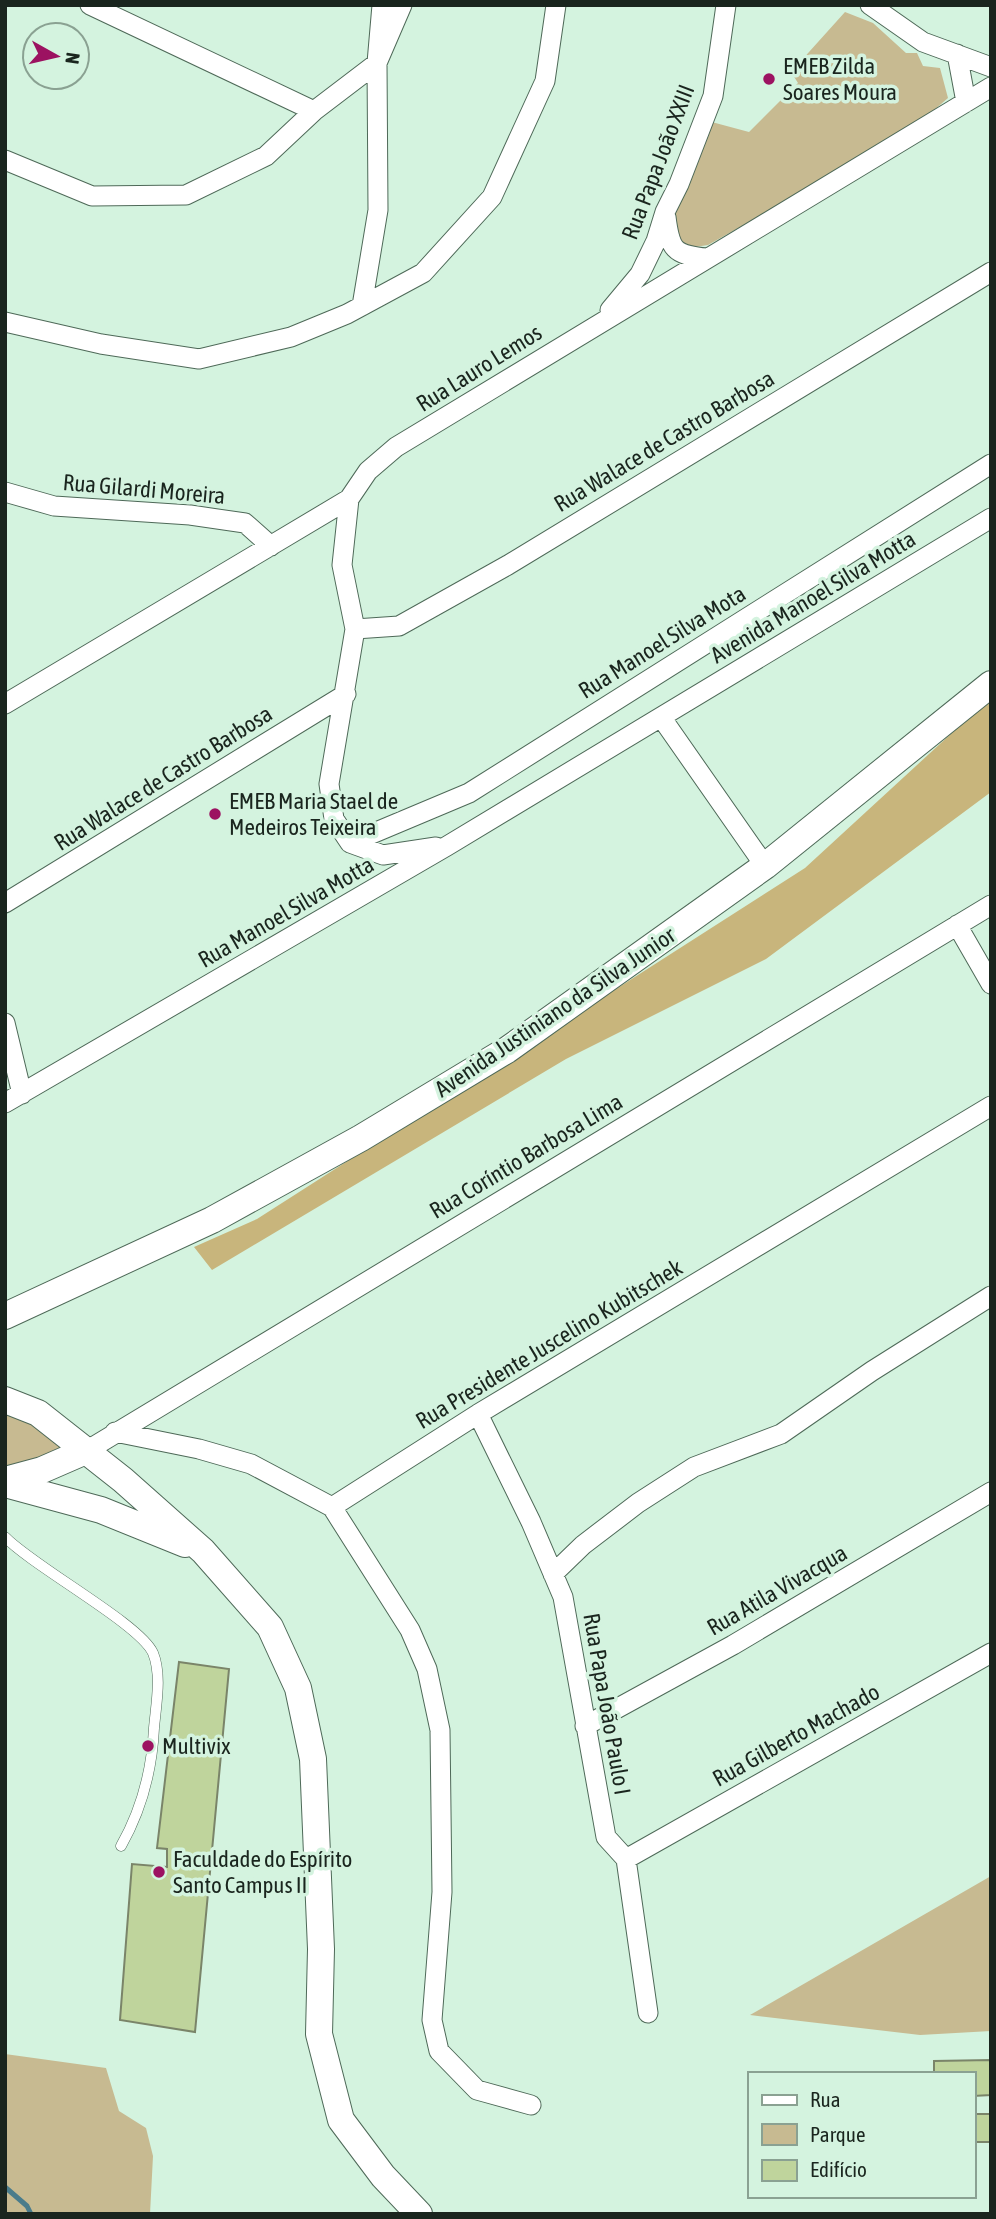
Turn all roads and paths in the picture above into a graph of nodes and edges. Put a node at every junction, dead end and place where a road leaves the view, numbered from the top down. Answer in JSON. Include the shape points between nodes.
{"nodes":[{"id":1,"x":90,"y":5,"type":"edge"},
{"id":2,"x":382,"y":5,"type":"edge"},
{"id":3,"x":402,"y":5,"type":"edge"},
{"id":4,"x":556,"y":5,"type":"edge"},
{"id":5,"x":726,"y":5,"type":"edge"},
{"id":6,"x":870,"y":5,"type":"edge"},
{"id":7,"x":957,"y":54,"type":"junction"},
{"id":8,"x":377,"y":63,"type":"junction"},
{"id":9,"x":991,"y":66,"type":"edge"},
{"id":10,"x":991,"y":87,"type":"edge"},
{"id":11,"x":966,"y":102,"type":"junction"},
{"id":12,"x":314,"y":110,"type":"junction"},
{"id":13,"x":5,"y":160,"type":"edge"},
{"id":14,"x":665,"y":212,"type":"junction"},
{"id":15,"x":707,"y":258,"type":"junction"},
{"id":16,"x":991,"y":272,"type":"edge"},
{"id":17,"x":362,"y":306,"type":"junction"},
{"id":18,"x":5,"y":322,"type":"edge"},
{"id":19,"x":600,"y":322,"type":"junction"},
{"id":20,"x":991,"y":464,"type":"edge"},
{"id":21,"x":5,"y":492,"type":"edge"},
{"id":22,"x":349,"y":499,"type":"junction"},
{"id":23,"x":991,"y":518,"type":"edge"},
{"id":24,"x":271,"y":546,"type":"junction"},
{"id":25,"x":355,"y":629,"type":"junction"},
{"id":26,"x":991,"y":684,"type":"edge"},
{"id":27,"x":346,"y":694,"type":"junction"},
{"id":28,"x":5,"y":704,"type":"edge"},
{"id":29,"x":662,"y":717,"type":"junction"},
{"id":30,"x":350,"y":843,"type":"junction"},
{"id":31,"x":447,"y":846,"type":"junction"},
{"id":32,"x":765,"y":866,"type":"junction"},
{"id":33,"x":5,"y":903,"type":"edge"},
{"id":34,"x":991,"y":905,"type":"edge"},
{"id":35,"x":957,"y":925,"type":"junction"},
{"id":36,"x":991,"y":984,"type":"edge"},
{"id":37,"x":5,"y":1023,"type":"edge"},
{"id":38,"x":13,"y":1099,"type":"edge"},
{"id":39,"x":991,"y":1106,"type":"edge"},
{"id":40,"x":991,"y":1296,"type":"edge"},
{"id":41,"x":5,"y":1316,"type":"edge"},
{"id":42,"x":5,"y":1400,"type":"edge"},
{"id":43,"x":478,"y":1414,"type":"junction"},
{"id":44,"x":115,"y":1432,"type":"junction"},
{"id":45,"x":88,"y":1450,"type":"junction"},
{"id":46,"x":5,"y":1482,"type":"edge"},
{"id":47,"x":991,"y":1492,"type":"edge"},
{"id":48,"x":332,"y":1507,"type":"junction"},
{"id":49,"x":6,"y":1541,"type":"edge"},
{"id":50,"x":203,"y":1551,"type":"junction"},
{"id":51,"x":553,"y":1574,"type":"junction"},
{"id":52,"x":991,"y":1653,"type":"edge"},
{"id":53,"x":585,"y":1726,"type":"junction"},
{"id":54,"x":121,"y":1846,"type":"dead end"},
{"id":55,"x":626,"y":1859,"type":"junction"},
{"id":56,"x":648,"y":2013,"type":"dead end"},
{"id":57,"x":531,"y":2105,"type":"dead end"},
{"id":58,"x":419,"y":2214,"type":"edge"}],
"edges":[{"from":1,"to":12,"type":"street"},
{"from":2,"to":8,"type":"street"},
{"from":3,"to":8,"type":"street"},
{"from":4,"to":17,"type":"street","via":[[545,81],[492,198],[423,273]]},
{"from":5,"to":14,"type":"street","name":"Rua Papa João XXIII","via":[[713,96]]},
{"from":6,"to":7,"type":"street","via":[[923,42]]},
{"from":7,"to":9,"type":"street"},
{"from":7,"to":11,"type":"street"},
{"from":8,"to":12,"type":"street"},
{"from":8,"to":17,"type":"street","via":[[378,210]]},
{"from":10,"to":11,"type":"street","name":"Rua Lauro Lemos"},
{"from":11,"to":15,"type":"street","name":"Rua Lauro Lemos"},
{"from":12,"to":13,"type":"street","via":[[266,156],[186,195],[92,196]]},
{"from":14,"to":15,"type":"street","via":[[671,245],[685,256]]},
{"from":14,"to":19,"type":"street","name":"Rua Papa João XXIII","via":[[640,274]]},
{"from":15,"to":19,"type":"street","name":"Rua Lauro Lemos"},
{"from":16,"to":25,"type":"street","name":"Rua Walace de Castro Barbosa","via":[[484,579],[399,626]]},
{"from":17,"to":18,"type":"street","via":[[291,337],[199,359],[101,344]]},
{"from":19,"to":22,"type":"street","name":"Rua Lauro Lemos","via":[[396,447],[368,471]]},
{"from":20,"to":30,"type":"street","name":"Rua Manoel Silva Mota","via":[[469,793]]},
{"from":21,"to":24,"type":"street","name":"Rua Gilardi Moreira","via":[[54,506],[245,523]]},
{"from":22,"to":24,"type":"street","name":"Rua Lauro Lemos"},
{"from":22,"to":25,"type":"street","via":[[342,565]]},
{"from":23,"to":29,"type":"street","name":"Avenida Manoel Silva Motta"},
{"from":24,"to":28,"type":"street","name":"Rua Lauro Lemos"},
{"from":25,"to":27,"type":"street"},
{"from":26,"to":32,"type":"main road","name":"Avenida Justiniano da Silva Junior"},
{"from":27,"to":30,"type":"street","via":[[329,784],[334,819]]},
{"from":27,"to":33,"type":"street","name":"Rua Walace de Castro Barbosa"},
{"from":29,"to":31,"type":"street","name":"Rua Manoel Silva Motta"},
{"from":29,"to":32,"type":"street"},
{"from":30,"to":31,"type":"street","via":[[383,855]]},
{"from":31,"to":38,"type":"street","name":"Rua Manoel Silva Motta"},
{"from":32,"to":41,"type":"main road","name":"Avenida Justiniano da Silva Junior","via":[[506,1050],[361,1138],[212,1220]]},
{"from":34,"to":35,"type":"street","name":"Rua Coríntio Barbosa Lima"},
{"from":35,"to":36,"type":"street"},
{"from":35,"to":44,"type":"street","name":"Rua Coríntio Barbosa Lima"},
{"from":37,"to":38,"type":"street"},
{"from":39,"to":43,"type":"street","name":"Rua Presidente Juscelino Kubitschek"},
{"from":40,"to":51,"type":"street","via":[[781,1434],[694,1467],[638,1503]]},
{"from":42,"to":45,"type":"main road","via":[[38,1413]]},
{"from":43,"to":48,"type":"street","name":"Rua Presidente Juscelino Kubitschek"},
{"from":43,"to":51,"type":"street","name":"Rua Papa João Paulo I"},
{"from":44,"to":45,"type":"street","name":"Rua Coríntio Barbosa Lima"},
{"from":44,"to":48,"type":"street","via":[[251,1464]]},
{"from":45,"to":46,"type":"main road"},
{"from":45,"to":50,"type":"main road"},
{"from":46,"to":50,"type":"main road","via":[[101,1510]]},
{"from":47,"to":53,"type":"street","name":"Rua Atila Vivacqua","via":[[733,1646]]},
{"from":48,"to":57,"type":"street","via":[[410,1630],[428,1670],[440,1730],[442,1892],[432,2020],[439,2051],[477,2090]]},
{"from":49,"to":54,"type":"lane","via":[[132,1630],[153,1652],[157,1678],[153,1748],[140,1810]]},
{"from":50,"to":58,"type":"main road","via":[[270,1627],[298,1688],[313,1759],[321,1949],[319,2034],[341,2120]]},
{"from":51,"to":53,"type":"street","name":"Rua Papa João Paulo I","via":[[563,1597]]},
{"from":52,"to":55,"type":"street","name":"Rua Gilberto Machado"},
{"from":53,"to":55,"type":"street","name":"Rua Papa João Paulo I","via":[[606,1837]]},
{"from":55,"to":56,"type":"street","name":"Rua Papa João Paulo I"}]}
